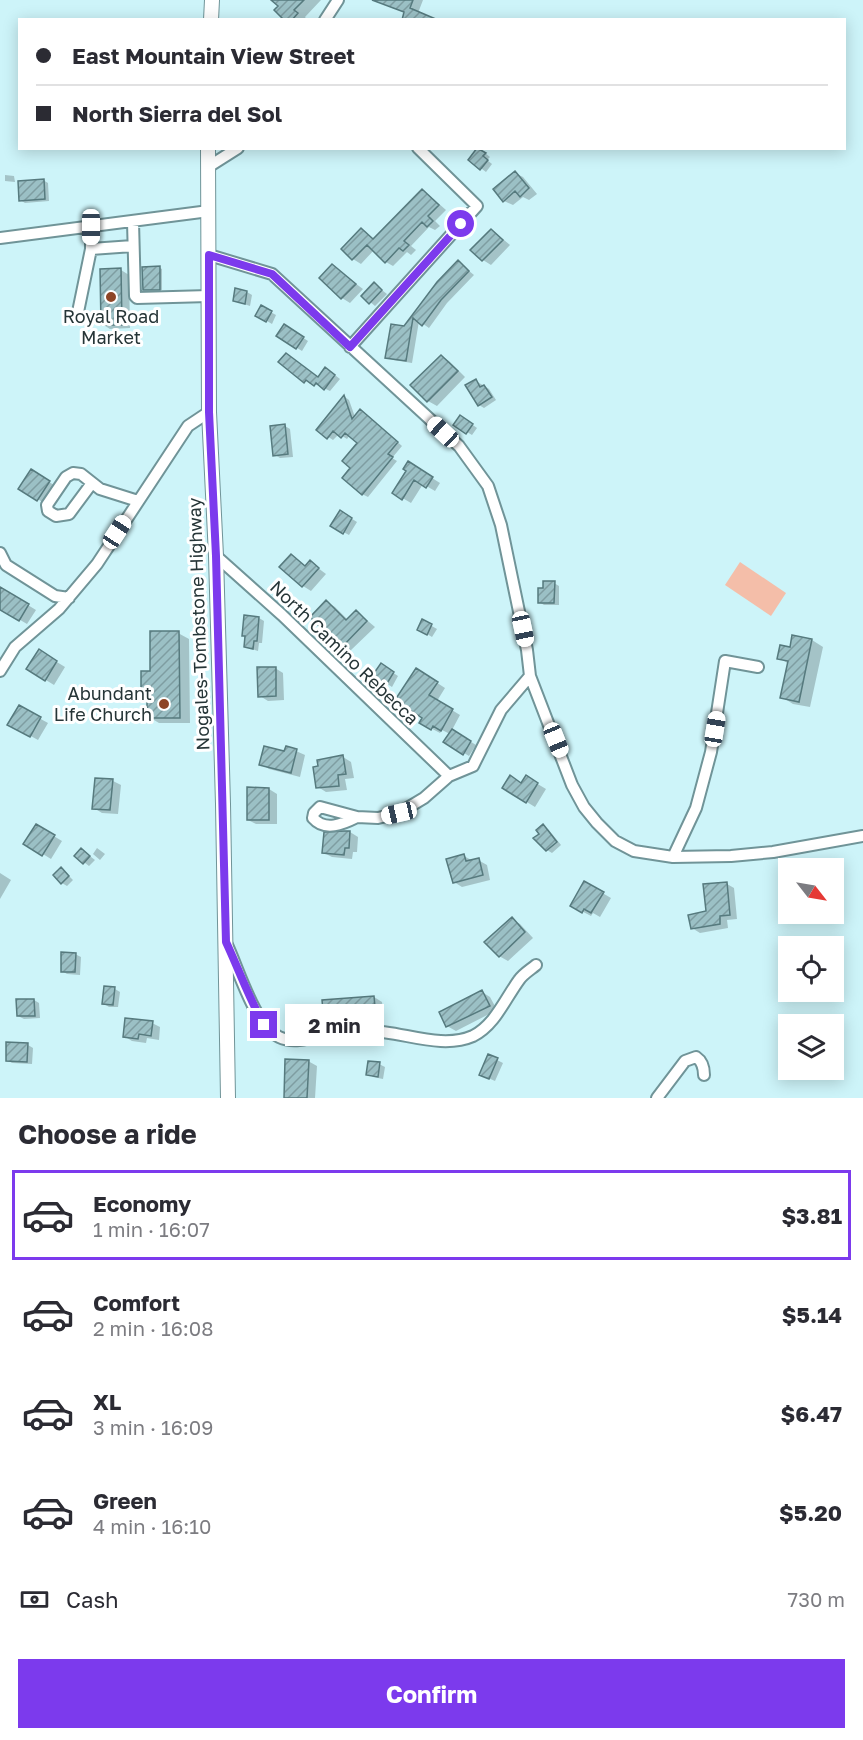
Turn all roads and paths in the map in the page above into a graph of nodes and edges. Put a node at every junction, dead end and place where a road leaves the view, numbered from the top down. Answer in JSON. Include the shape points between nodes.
{"nodes":[{"id":1,"x":212,"y":0,"type":"edge"},
{"id":2,"x":338,"y":0,"type":"edge"},
{"id":3,"x":211,"y":18,"type":"edge"},
{"id":4,"x":326,"y":18,"type":"edge"},
{"id":5,"x":208,"y":150,"type":"edge"},
{"id":6,"x":235,"y":150,"type":"edge"},
{"id":7,"x":420,"y":150,"type":"edge"},
{"id":8,"x":208,"y":167,"type":"junction"},
{"id":9,"x":209,"y":211,"type":"junction"},
{"id":10,"x":133,"y":222,"type":"junction"},
{"id":11,"x":91,"y":227,"type":"junction"},
{"id":12,"x":0,"y":238,"type":"edge"},
{"id":13,"x":133,"y":246,"type":"junction"},
{"id":14,"x":91,"y":249,"type":"junction"},
{"id":15,"x":209,"y":255,"type":"junction"},
{"id":16,"x":209,"y":296,"type":"junction"},
{"id":17,"x":78,"y":312,"type":"dead end"},
{"id":18,"x":350,"y":347,"type":"junction"},
{"id":19,"x":209,"y":412,"type":"junction"},
{"id":20,"x":92,"y":483,"type":"dead end"},
{"id":21,"x":138,"y":501,"type":"junction"},
{"id":22,"x":0,"y":553,"type":"edge"},
{"id":23,"x":216,"y":556,"type":"junction"},
{"id":24,"x":69,"y":598,"type":"junction"},
{"id":25,"x":758,"y":667,"type":"dead end"},
{"id":26,"x":0,"y":671,"type":"edge"},
{"id":27,"x":530,"y":676,"type":"junction"},
{"id":28,"x":449,"y":776,"type":"junction"},
{"id":29,"x":357,"y":817,"type":"dead end"},
{"id":30,"x":863,"y":836,"type":"edge"},
{"id":31,"x":673,"y":857,"type":"junction"},
{"id":32,"x":226,"y":942,"type":"junction"},
{"id":33,"x":536,"y":965,"type":"dead end"},
{"id":34,"x":704,"y":1075,"type":"dead end"},
{"id":35,"x":228,"y":1098,"type":"edge"},
{"id":36,"x":657,"y":1098,"type":"edge"}],
"edges":[{"from":1,"to":3,"type":"main road"},
{"from":2,"to":4,"type":"street"},
{"from":5,"to":8,"type":"main road","name":"Nogales-Tombstone Highway"},
{"from":6,"to":8,"type":"street"},
{"from":7,"to":18,"type":"street","via":[[477,206]]},
{"from":8,"to":9,"type":"main road","name":"Nogales-Tombstone Highway"},
{"from":9,"to":10,"type":"street"},
{"from":9,"to":15,"type":"main road","name":"Nogales-Tombstone Highway"},
{"from":10,"to":11,"type":"street"},
{"from":10,"to":13,"type":"street"},
{"from":11,"to":12,"type":"street"},
{"from":11,"to":14,"type":"street"},
{"from":13,"to":14,"type":"street"},
{"from":13,"to":16,"type":"street","via":[[137,298]]},
{"from":14,"to":17,"type":"street"},
{"from":15,"to":16,"type":"main road","name":"Nogales-Tombstone Highway"},
{"from":15,"to":18,"type":"street","via":[[272,274]]},
{"from":16,"to":19,"type":"main road","name":"Nogales-Tombstone Highway"},
{"from":18,"to":27,"type":"street","via":[[459,446],[488,486],[501,525]]},
{"from":19,"to":21,"type":"street","via":[[188,426]]},
{"from":19,"to":23,"type":"main road","name":"Nogales-Tombstone Highway"},
{"from":20,"to":21,"type":"street"},
{"from":21,"to":24,"type":"street","via":[[97,564]]},
{"from":22,"to":24,"type":"street","via":[[6,565],[55,596]]},
{"from":23,"to":28,"type":"street","name":"North Camino Rebecca"},
{"from":23,"to":32,"type":"main road","name":"Nogales-Tombstone Highway"},
{"from":24,"to":26,"type":"street","via":[[15,647]]},
{"from":25,"to":31,"type":"street","via":[[725,661],[711,752],[696,808]]},
{"from":27,"to":28,"type":"street","via":[[501,710],[472,765]]},
{"from":27,"to":31,"type":"street","via":[[584,807],[627,848]]},
{"from":28,"to":29,"type":"street","via":[[399,813]]},
{"from":30,"to":31,"type":"street","via":[[773,852]]},
{"from":32,"to":33,"type":"street","via":[[264,1025],[279,1037],[294,1039],[337,1032],[382,1031],[424,1039],[458,1040],[474,1035],[490,1023],[520,977]]},
{"from":32,"to":35,"type":"main road","name":"Nogales-Tombstone Highway"},
{"from":34,"to":36,"type":"street","via":[[700,1059],[685,1061]]}]}
